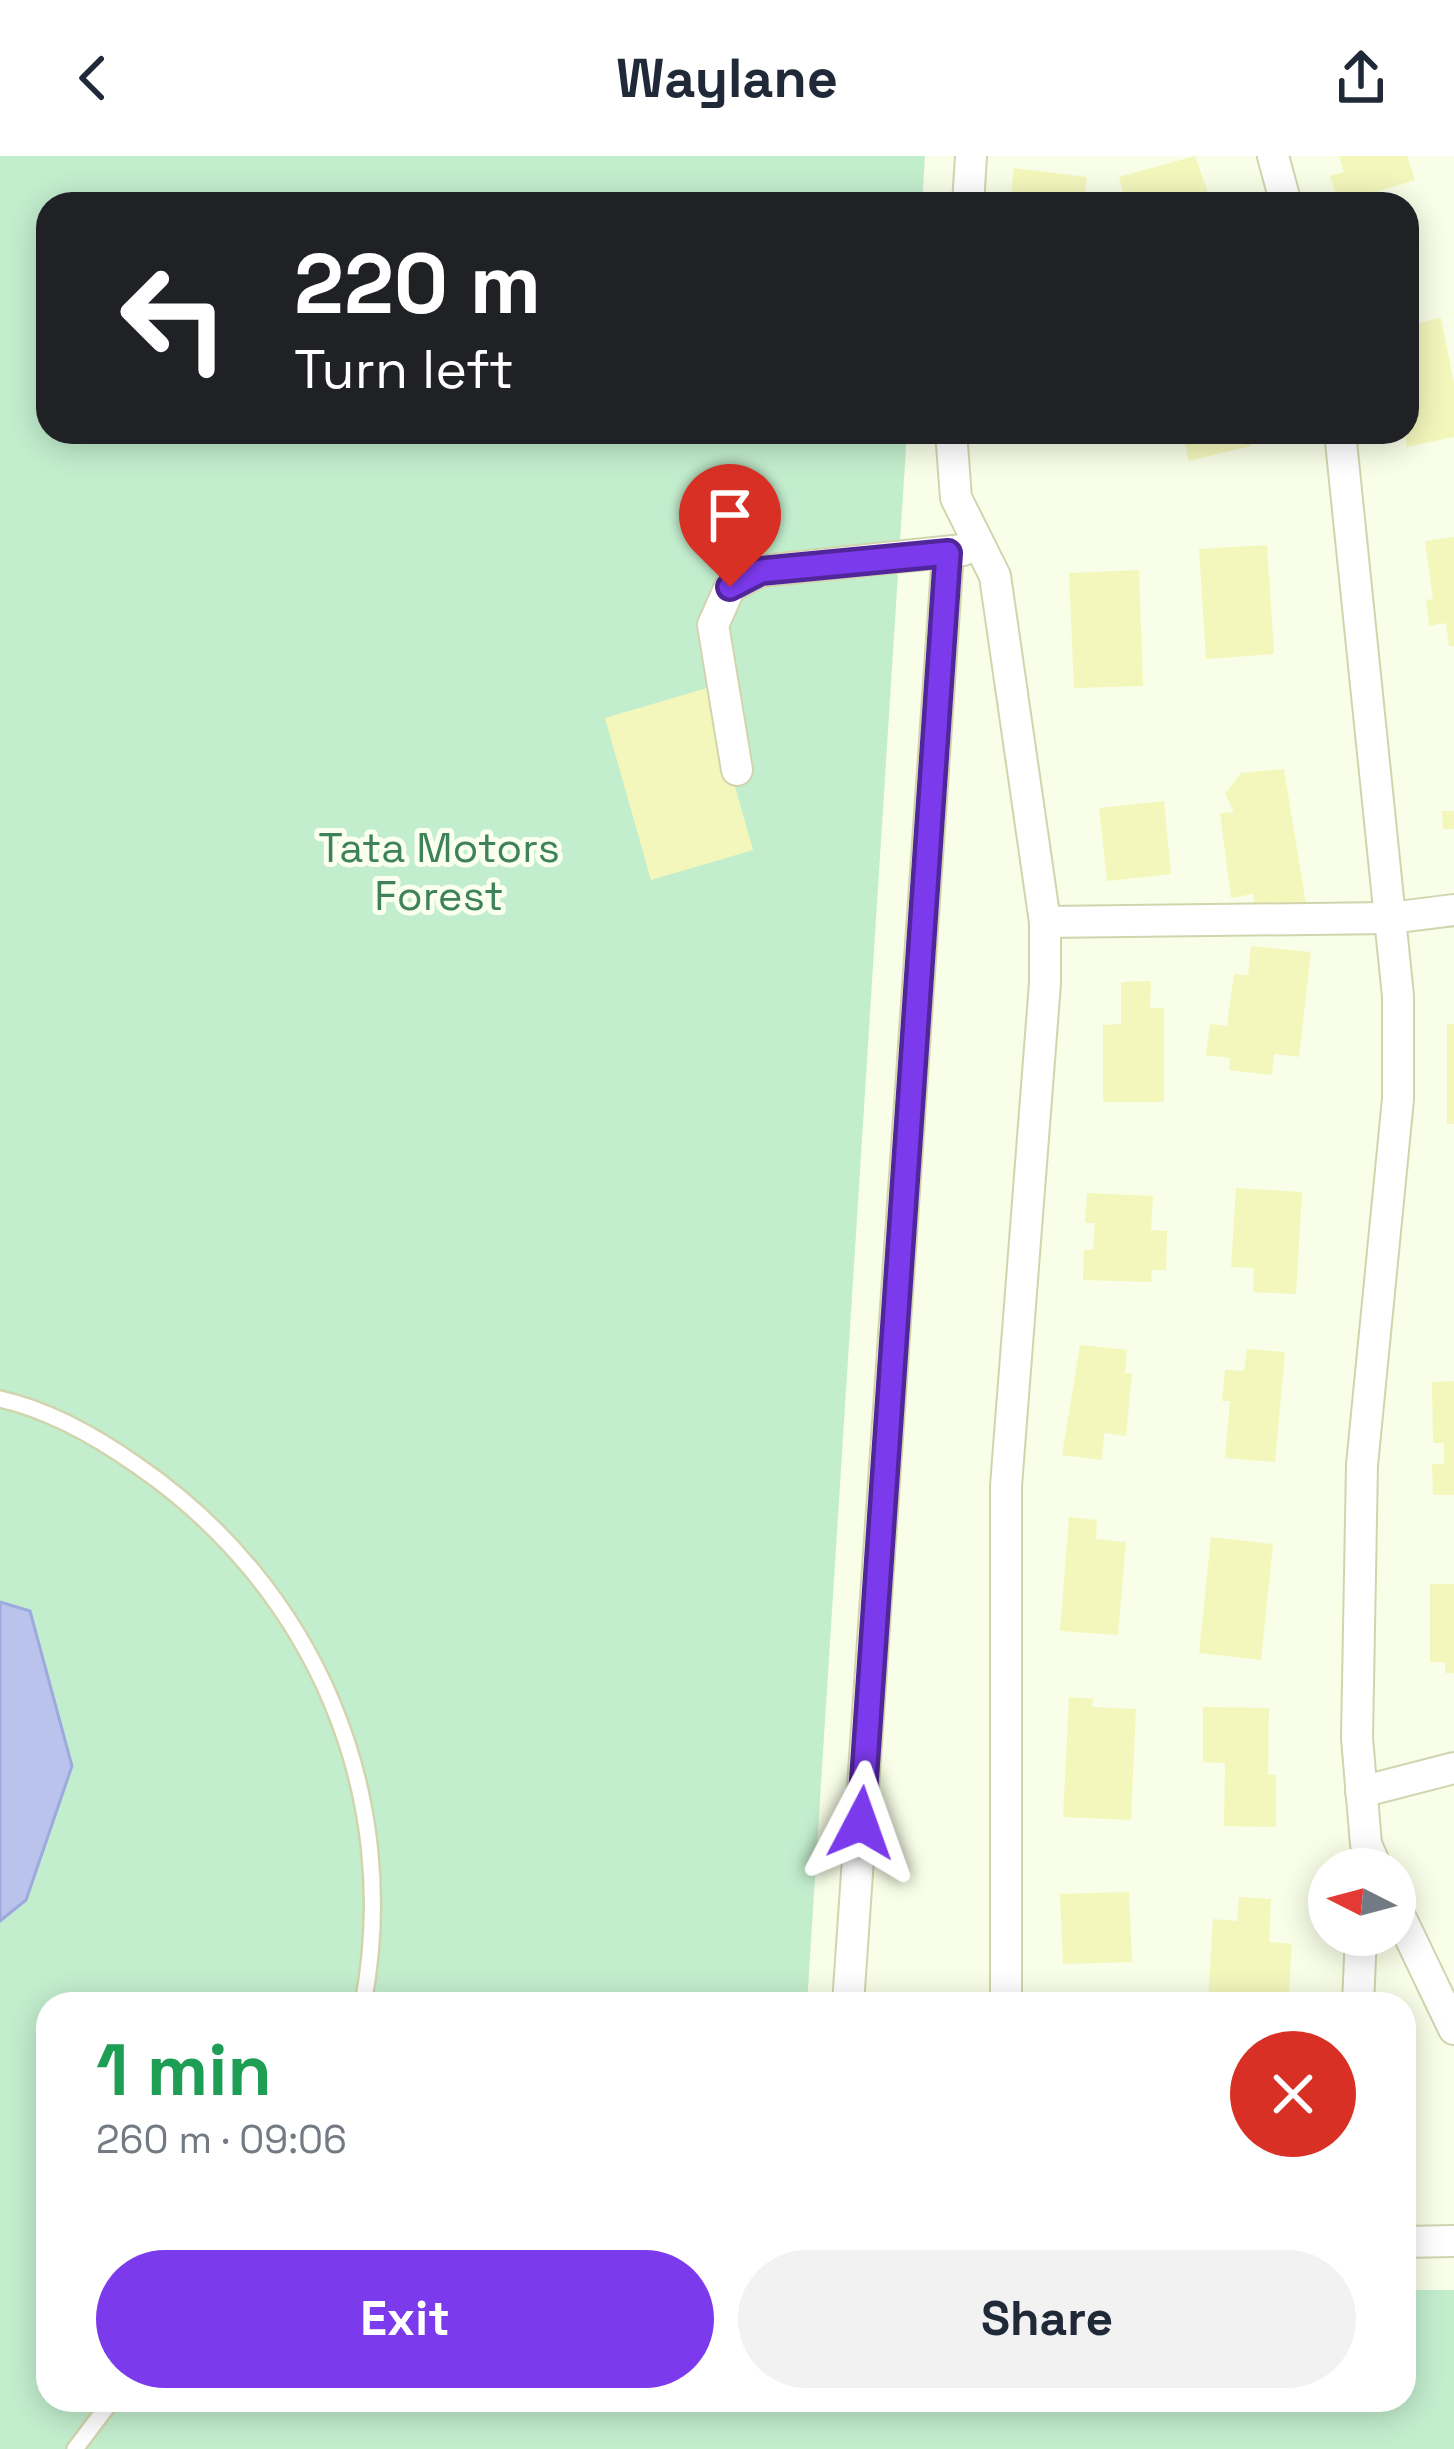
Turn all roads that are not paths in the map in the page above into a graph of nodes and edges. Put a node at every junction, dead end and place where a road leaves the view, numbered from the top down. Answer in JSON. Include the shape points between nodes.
{"nodes":[{"id":1,"x":971,"y":156,"type":"edge"},
{"id":2,"x":1273,"y":156,"type":"edge"},
{"id":3,"x":969,"y":192,"type":"edge"},
{"id":4,"x":1283,"y":192,"type":"edge"},
{"id":5,"x":952,"y":444,"type":"edge"},
{"id":6,"x":1341,"y":444,"type":"edge"},
{"id":7,"x":980,"y":547,"type":"junction"},
{"id":8,"x":948,"y":553,"type":"junction"},
{"id":9,"x":737,"y":770,"type":"dead end"},
{"id":10,"x":1454,"y":910,"type":"edge"},
{"id":11,"x":1390,"y":918,"type":"junction"},
{"id":12,"x":1045,"y":922,"type":"junction"},
{"id":13,"x":0,"y":1399,"type":"edge"},
{"id":14,"x":1454,"y":1768,"type":"edge"},
{"id":15,"x":1361,"y":1792,"type":"junction"},
{"id":16,"x":1367,"y":1848,"type":"edge"},
{"id":17,"x":1416,"y":1950,"type":"edge"},
{"id":18,"x":1360,"y":1956,"type":"edge"},
{"id":19,"x":366,"y":1992,"type":"edge"},
{"id":20,"x":849,"y":1992,"type":"edge"},
{"id":21,"x":1006,"y":1992,"type":"edge"},
{"id":22,"x":1359,"y":1992,"type":"edge"},
{"id":23,"x":1454,"y":2030,"type":"edge"},
{"id":24,"x":1454,"y":2241,"type":"edge"},
{"id":25,"x":1416,"y":2242,"type":"edge"},
{"id":26,"x":103,"y":2412,"type":"edge"},
{"id":27,"x":75,"y":2449,"type":"edge"}],
"edges":[{"from":1,"to":3,"type":"street"},
{"from":2,"to":4,"type":"street"},
{"from":5,"to":7,"type":"street","via":[[956,498]]},
{"from":6,"to":11,"type":"street"},
{"from":7,"to":8,"type":"street"},
{"from":7,"to":12,"type":"street","via":[[995,576]]},
{"from":8,"to":9,"type":"street","via":[[761,571],[730,587],[713,625]]},
{"from":8,"to":20,"type":"street"},
{"from":10,"to":11,"type":"street"},
{"from":11,"to":12,"type":"street"},
{"from":11,"to":15,"type":"street","via":[[1398,1100],[1362,1465]]},
{"from":12,"to":21,"type":"street","via":[[1006,1486]]},
{"from":13,"to":19,"type":"lane","via":[[102,1441],[195,1505],[266,1584],[327,1685],[353,1751],[375,1883]]},
{"from":14,"to":15,"type":"street"},
{"from":15,"to":16,"type":"street"},
{"from":17,"to":23,"type":"street"},
{"from":18,"to":22,"type":"street"},
{"from":24,"to":25,"type":"street"},
{"from":26,"to":27,"type":"lane"}]}
